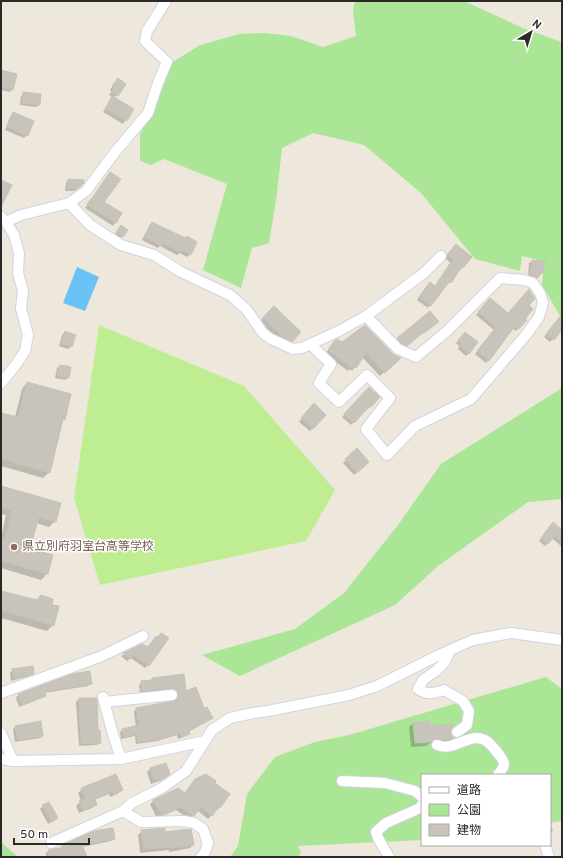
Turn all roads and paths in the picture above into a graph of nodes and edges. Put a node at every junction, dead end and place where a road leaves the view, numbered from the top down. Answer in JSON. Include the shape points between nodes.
{"nodes":[{"id":1,"x":166,"y":1,"type":"edge"},
{"id":2,"x":69,"y":203,"type":"junction"},
{"id":3,"x":4,"y":220,"type":"edge"},
{"id":4,"x":441,"y":256,"type":"dead end"},
{"id":5,"x":366,"y":316,"type":"junction"},
{"id":6,"x":310,"y":344,"type":"junction"},
{"id":7,"x":1,"y":382,"type":"edge"},
{"id":8,"x":143,"y":636,"type":"dead end"},
{"id":9,"x":562,"y":640,"type":"edge"},
{"id":10,"x":450,"y":650,"type":"junction"},
{"id":11,"x":1,"y":693,"type":"edge"},
{"id":12,"x":172,"y":695,"type":"dead end"},
{"id":13,"x":457,"y":732,"type":"dead end"},
{"id":14,"x":1,"y":733,"type":"edge"},
{"id":15,"x":205,"y":740,"type":"junction"},
{"id":16,"x":437,"y":745,"type":"dead end"},
{"id":17,"x":1,"y":759,"type":"edge"},
{"id":18,"x":121,"y":759,"type":"junction"},
{"id":19,"x":13,"y":761,"type":"junction"},
{"id":20,"x":499,"y":774,"type":"edge"},
{"id":21,"x":342,"y":781,"type":"dead end"},
{"id":22,"x":421,"y":796,"type":"edge"},
{"id":23,"x":421,"y":806,"type":"edge"},
{"id":24,"x":123,"y":811,"type":"junction"},
{"id":25,"x":51,"y":843,"type":"dead end"},
{"id":26,"x":545,"y":846,"type":"edge"},
{"id":27,"x":201,"y":857,"type":"edge"},
{"id":28,"x":389,"y":857,"type":"edge"},
{"id":29,"x":549,"y":857,"type":"edge"}],
"edges":[{"from":1,"to":2,"type":"street","via":[[147,31],[145,41],[167,62],[148,112],[86,191]]},
{"from":2,"to":3,"type":"street"},
{"from":2,"to":6,"type":"street","via":[[90,225],[121,245],[154,254],[181,272],[230,295],[247,310],[271,340],[293,349]]},
{"from":3,"to":7,"type":"street","via":[[14,235],[19,252],[21,308],[28,335],[25,351]]},
{"from":4,"to":5,"type":"street","via":[[424,273]]},
{"from":5,"to":6,"type":"street"},
{"from":5,"to":6,"type":"street","via":[[398,350],[416,357],[447,332],[500,278],[533,283],[543,303],[539,317],[526,335],[471,399],[415,426],[387,455],[366,429],[390,398],[368,375],[340,402],[319,383],[331,364]]},
{"from":8,"to":11,"type":"street","via":[[102,656]]},
{"from":9,"to":10,"type":"street","via":[[510,633],[473,640]]},
{"from":10,"to":13,"type":"street","via":[[445,662],[423,680],[418,689],[425,693],[444,690],[462,701],[469,711],[467,725]]},
{"from":10,"to":15,"type":"street","via":[[376,686],[349,695],[230,718],[212,730]]},
{"from":12,"to":18,"type":"street","via":[[104,700]]},
{"from":14,"to":19,"type":"street"},
{"from":15,"to":18,"type":"street"},
{"from":15,"to":24,"type":"street","via":[[186,771]]},
{"from":16,"to":20,"type":"street","via":[[455,746],[475,738],[483,739],[502,756],[504,764]]},
{"from":17,"to":19,"type":"street"},
{"from":18,"to":19,"type":"street"},
{"from":21,"to":22,"type":"street","via":[[385,783],[415,791]]},
{"from":23,"to":28,"type":"street","via":[[386,823],[376,832]]},
{"from":24,"to":25,"type":"street"},
{"from":24,"to":27,"type":"street","via":[[141,822],[194,823],[202,829],[208,843]]},
{"from":26,"to":29,"type":"street"}]}
